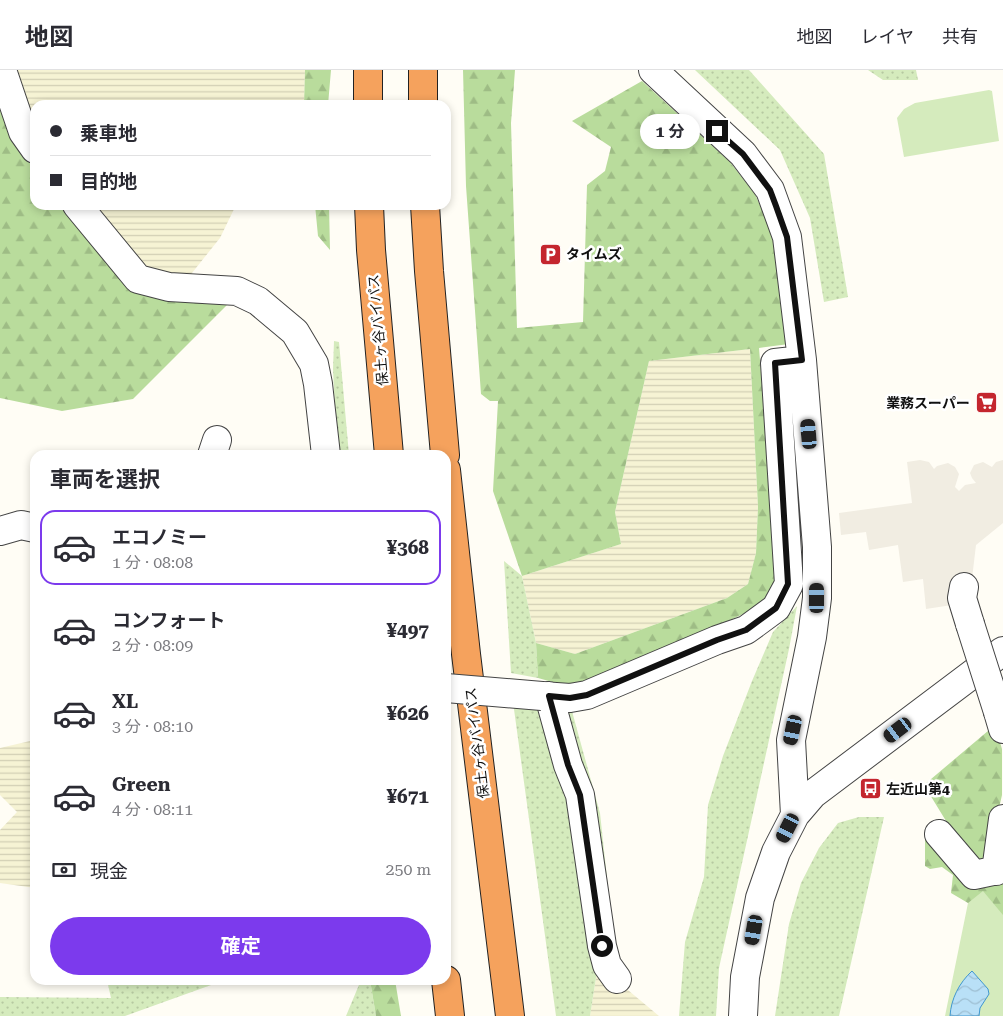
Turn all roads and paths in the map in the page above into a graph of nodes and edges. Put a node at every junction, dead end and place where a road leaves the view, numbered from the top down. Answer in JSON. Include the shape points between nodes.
{"nodes":[{"id":1,"x":2,"y":70,"type":"edge"},
{"id":2,"x":368,"y":70,"type":"edge"},
{"id":3,"x":423,"y":70,"type":"edge"},
{"id":4,"x":653,"y":70,"type":"edge"},
{"id":5,"x":368,"y":100,"type":"edge"},
{"id":6,"x":423,"y":100,"type":"edge"},
{"id":7,"x":30,"y":142,"type":"edge"},
{"id":8,"x":81,"y":210,"type":"edge"},
{"id":9,"x":369,"y":210,"type":"edge"},
{"id":10,"x":425,"y":210,"type":"edge"},
{"id":11,"x":802,"y":360,"type":"junction"},
{"id":12,"x":325,"y":450,"type":"edge"},
{"id":13,"x":389,"y":450,"type":"edge"},
{"id":14,"x":444,"y":450,"type":"edge"},
{"id":15,"x":451,"y":516,"type":"edge"},
{"id":16,"x":30,"y":527,"type":"edge"},
{"id":17,"x":0,"y":531,"type":"edge"},
{"id":18,"x":969,"y":610,"type":"dead end"},
{"id":19,"x":1003,"y":651,"type":"edge"},
{"id":20,"x":451,"y":688,"type":"edge"},
{"id":21,"x":546,"y":696,"type":"junction"},
{"id":22,"x":1000,"y":720,"type":"edge"},
{"id":23,"x":795,"y":816,"type":"junction"},
{"id":24,"x":1003,"y":819,"type":"edge"},
{"id":25,"x":940,"y":834,"type":"dead end"},
{"id":26,"x":999,"y":870,"type":"edge"},
{"id":27,"x":617,"y":979,"type":"dead end"},
{"id":28,"x":447,"y":985,"type":"edge"},
{"id":29,"x":450,"y":1016,"type":"edge"},
{"id":30,"x":510,"y":1016,"type":"edge"},
{"id":31,"x":743,"y":1016,"type":"edge"}],
"edges":[{"from":1,"to":7,"type":"street","via":[[23,132]]},
{"from":2,"to":5,"type":"highway"},
{"from":3,"to":6,"type":"highway"},
{"from":4,"to":11,"type":"street","via":[[743,154],[770,190],[787,237]]},
{"from":8,"to":12,"type":"street","via":[[138,279],[169,287],[237,291],[258,301],[295,332],[314,364]]},
{"from":9,"to":13,"type":"highway","name":"保土ヶ谷バイパス"},
{"from":10,"to":14,"type":"highway"},
{"from":11,"to":21,"type":"street","via":[[775,363],[788,584],[776,608],[746,630],[587,695],[570,698]]},
{"from":11,"to":23,"type":"street","via":[[817,547],[817,598],[791,740]]},
{"from":15,"to":30,"type":"highway","name":"保土ヶ谷バイパス"},
{"from":16,"to":17,"type":"street","via":[[21,525]]},
{"from":18,"to":22,"type":"street","bridge":true},
{"from":19,"to":23,"type":"street","via":[[813,794]]},
{"from":20,"to":21,"type":"street","bridge":true},
{"from":21,"to":27,"type":"street","via":[[580,795],[602,946],[607,965]]},
{"from":23,"to":31,"type":"street","via":[[776,852],[760,898],[745,977]]},
{"from":24,"to":26,"type":"street"},
{"from":25,"to":26,"type":"street","via":[[974,875]]},
{"from":28,"to":29,"type":"highway"}]}
